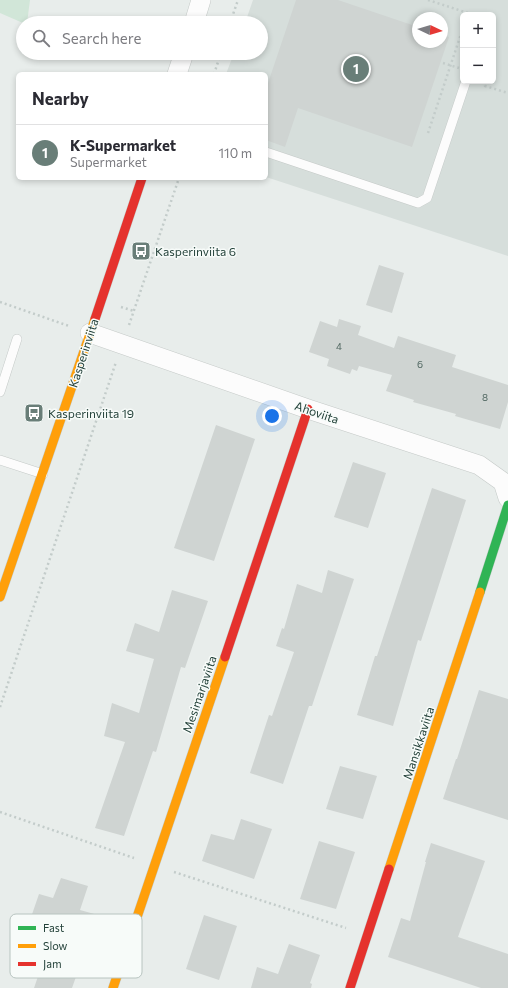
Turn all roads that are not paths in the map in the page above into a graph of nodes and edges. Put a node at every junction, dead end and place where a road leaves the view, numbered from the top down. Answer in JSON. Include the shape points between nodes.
{"nodes":[{"id":1,"x":201,"y":0,"type":"edge"},
{"id":2,"x":196,"y":16,"type":"edge"},
{"id":3,"x":182,"y":60,"type":"edge"},
{"id":4,"x":178,"y":72,"type":"edge"},
{"id":5,"x":465,"y":84,"type":"edge"},
{"id":6,"x":268,"y":153,"type":"edge"},
{"id":7,"x":141,"y":180,"type":"edge"},
{"id":8,"x":81,"y":330,"type":"junction"},
{"id":9,"x":17,"y":339,"type":"dead end"},
{"id":10,"x":0,"y":392,"type":"edge"},
{"id":11,"x":308,"y":409,"type":"junction"},
{"id":12,"x":0,"y":460,"type":"edge"},
{"id":13,"x":43,"y":474,"type":"junction"},
{"id":14,"x":508,"y":498,"type":"edge"},
{"id":15,"x":508,"y":505,"type":"edge"},
{"id":16,"x":0,"y":596,"type":"edge"},
{"id":17,"x":138,"y":914,"type":"edge"},
{"id":18,"x":116,"y":978,"type":"edge"},
{"id":19,"x":113,"y":988,"type":"edge"},
{"id":20,"x":350,"y":988,"type":"edge"}],
"edges":[{"from":1,"to":2,"type":"street"},
{"from":3,"to":4,"type":"street"},
{"from":5,"to":6,"type":"lane","via":[[427,198],[418,203]]},
{"from":7,"to":8,"type":"street","name":"Kasperinviita"},
{"from":8,"to":11,"type":"street","name":"Ahoviita"},
{"from":8,"to":13,"type":"street","name":"Kasperinviita"},
{"from":9,"to":10,"type":"lane"},
{"from":11,"to":14,"type":"street","name":"Ahoviita","via":[[479,465],[503,482]]},
{"from":11,"to":17,"type":"street","name":"Mesimarjaviita"},
{"from":12,"to":13,"type":"lane"},
{"from":13,"to":16,"type":"street","name":"Kasperinviita"},
{"from":15,"to":20,"type":"street","name":"Mansikkaviita"},
{"from":18,"to":19,"type":"street","name":"Mesimarjaviita"}]}
